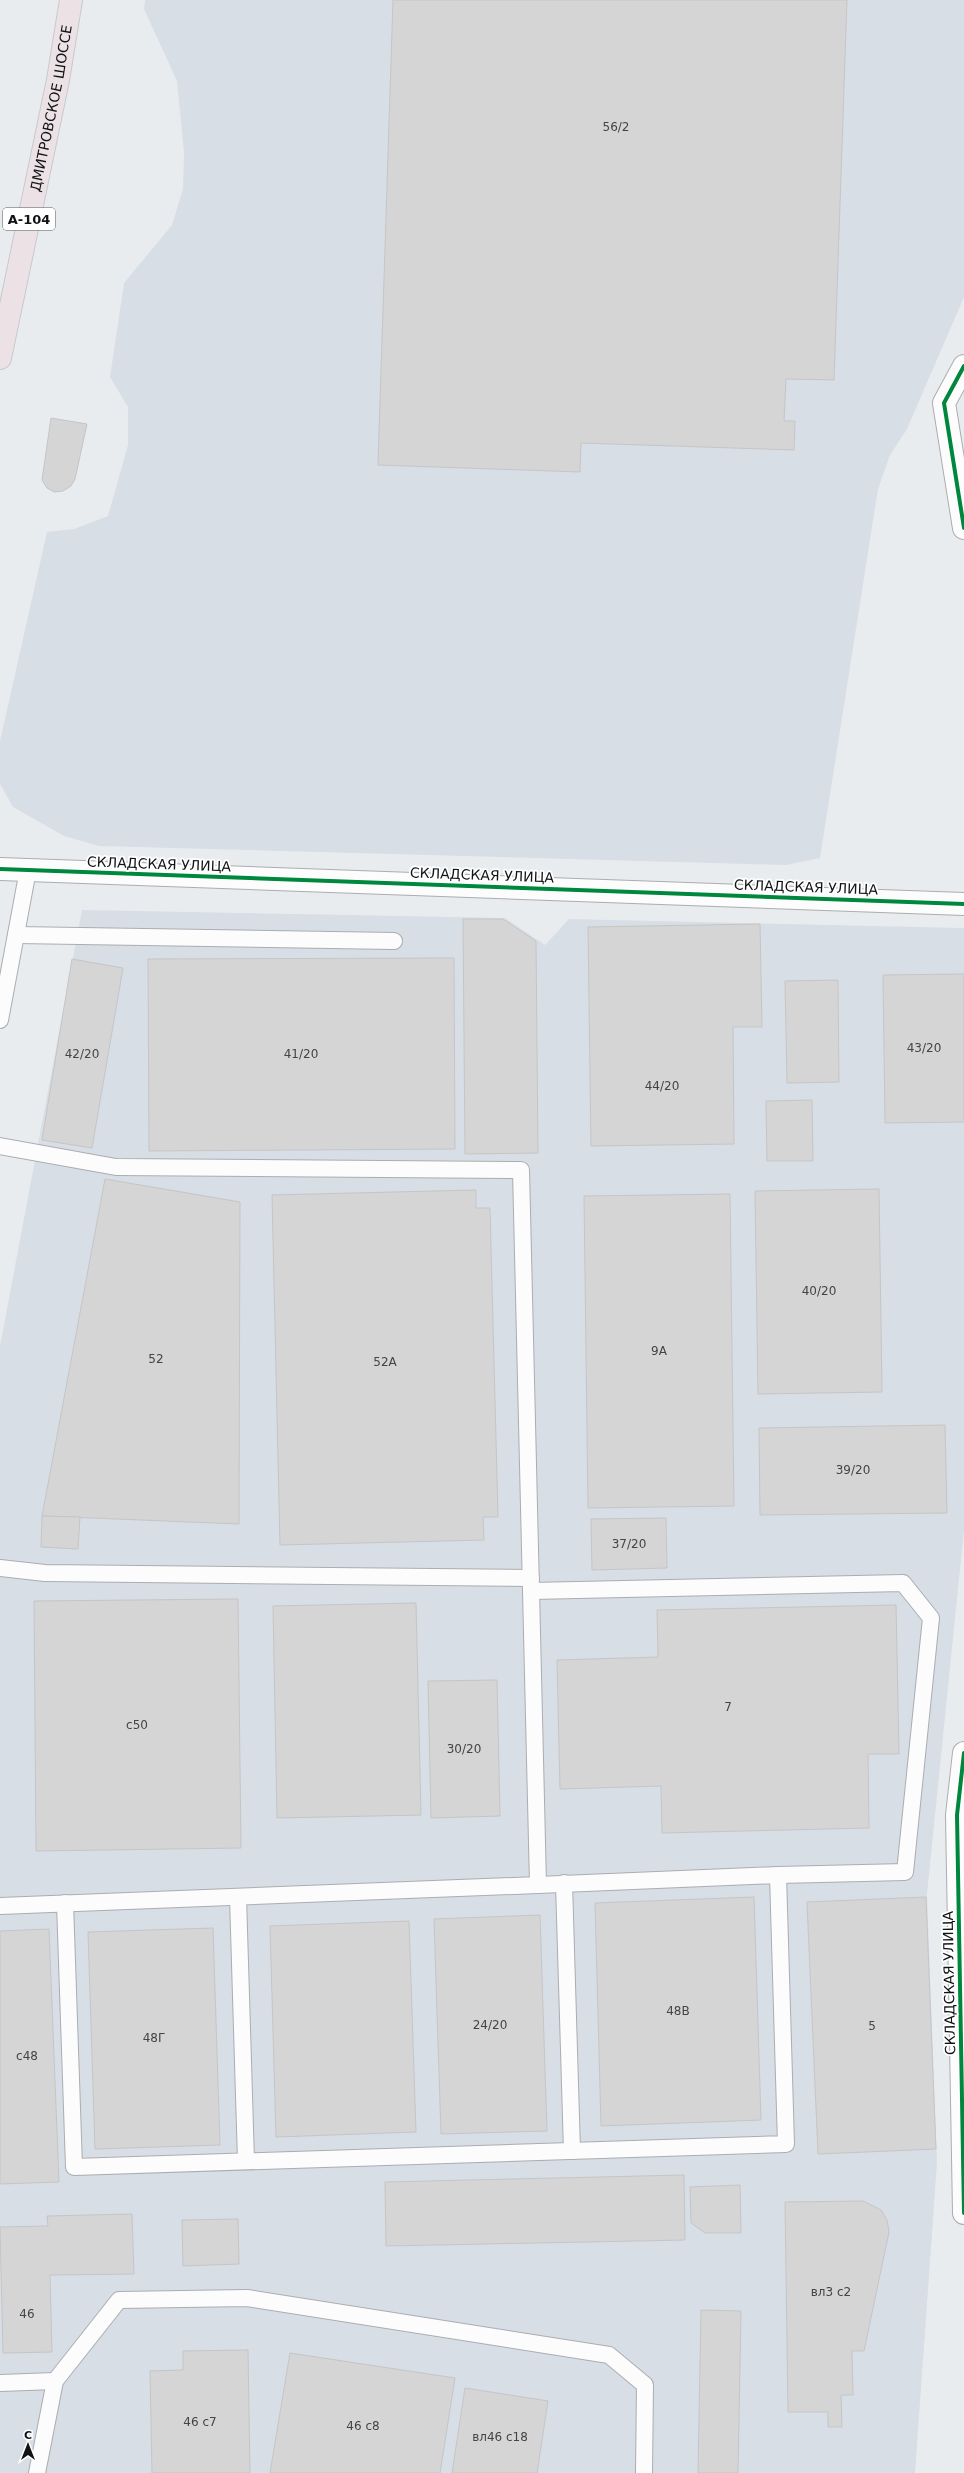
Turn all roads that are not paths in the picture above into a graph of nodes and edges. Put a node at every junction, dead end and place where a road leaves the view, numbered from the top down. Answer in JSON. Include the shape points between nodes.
{"nodes":[{"id":1,"x":71,"y":0,"type":"edge"},
{"id":2,"x":0,"y":358,"type":"edge"},
{"id":3,"x":964,"y":366,"type":"edge"},
{"id":4,"x":964,"y":528,"type":"edge"},
{"id":5,"x":0,"y":868,"type":"edge"},
{"id":6,"x":28,"y":870,"type":"junction"},
{"id":7,"x":964,"y":904,"type":"edge"},
{"id":8,"x":16,"y":935,"type":"junction"},
{"id":9,"x":394,"y":941,"type":"dead end"},
{"id":10,"x":0,"y":1020,"type":"edge"},
{"id":11,"x":0,"y":1146,"type":"edge"},
{"id":12,"x":0,"y":1568,"type":"edge"},
{"id":13,"x":531,"y":1585,"type":"junction"},
{"id":14,"x":964,"y":1753,"type":"edge"},
{"id":15,"x":778,"y":1876,"type":"junction"},
{"id":16,"x":564,"y":1883,"type":"junction"},
{"id":17,"x":538,"y":1884,"type":"junction"},
{"id":18,"x":238,"y":1897,"type":"junction"},
{"id":19,"x":961,"y":1902,"type":"edge"},
{"id":20,"x":65,"y":1903,"type":"junction"},
{"id":21,"x":0,"y":1906,"type":"edge"},
{"id":22,"x":572,"y":2151,"type":"junction"},
{"id":23,"x":246,"y":2161,"type":"junction"},
{"id":24,"x":964,"y":2213,"type":"edge"},
{"id":25,"x":55,"y":2382,"type":"junction"},
{"id":26,"x":0,"y":2384,"type":"edge"},
{"id":27,"x":37,"y":2473,"type":"edge"},
{"id":28,"x":644,"y":2473,"type":"edge"}],
"edges":[{"from":1,"to":2,"type":"highway","name":"ДМИТРОВСКОЕ ШОССЕ","number":"А-104","via":[[57,87]]},
{"from":3,"to":4,"type":"street","via":[[944,403]]},
{"from":5,"to":6,"type":"street","name":"СКЛАДСКАЯ УЛИЦА"},
{"from":6,"to":7,"type":"street","name":"СКЛАДСКАЯ УЛИЦА"},
{"from":6,"to":8,"type":"lane"},
{"from":8,"to":9,"type":"lane"},
{"from":8,"to":10,"type":"lane"},
{"from":11,"to":13,"type":"lane","via":[[116,1167],[521,1170]]},
{"from":12,"to":13,"type":"lane","via":[[45,1573]]},
{"from":13,"to":15,"type":"lane","via":[[902,1583],[931,1618],[905,1872]]},
{"from":13,"to":17,"type":"lane"},
{"from":14,"to":19,"type":"street","name":"СКЛАДСКАЯ УЛИЦА","via":[[957,1815]]},
{"from":15,"to":16,"type":"lane"},
{"from":15,"to":22,"type":"lane","via":[[786,2144]]},
{"from":16,"to":17,"type":"lane"},
{"from":16,"to":22,"type":"lane"},
{"from":17,"to":18,"type":"lane"},
{"from":18,"to":20,"type":"lane"},
{"from":18,"to":23,"type":"lane"},
{"from":19,"to":24,"type":"street","name":"СКЛАДСКАЯ УЛИЦА"},
{"from":20,"to":21,"type":"lane"},
{"from":20,"to":23,"type":"lane","via":[[74,2167]]},
{"from":22,"to":23,"type":"lane"},
{"from":25,"to":26,"type":"lane"},
{"from":25,"to":27,"type":"lane"},
{"from":25,"to":28,"type":"lane","via":[[119,2300],[247,2298],[608,2355],[645,2385]]}]}
